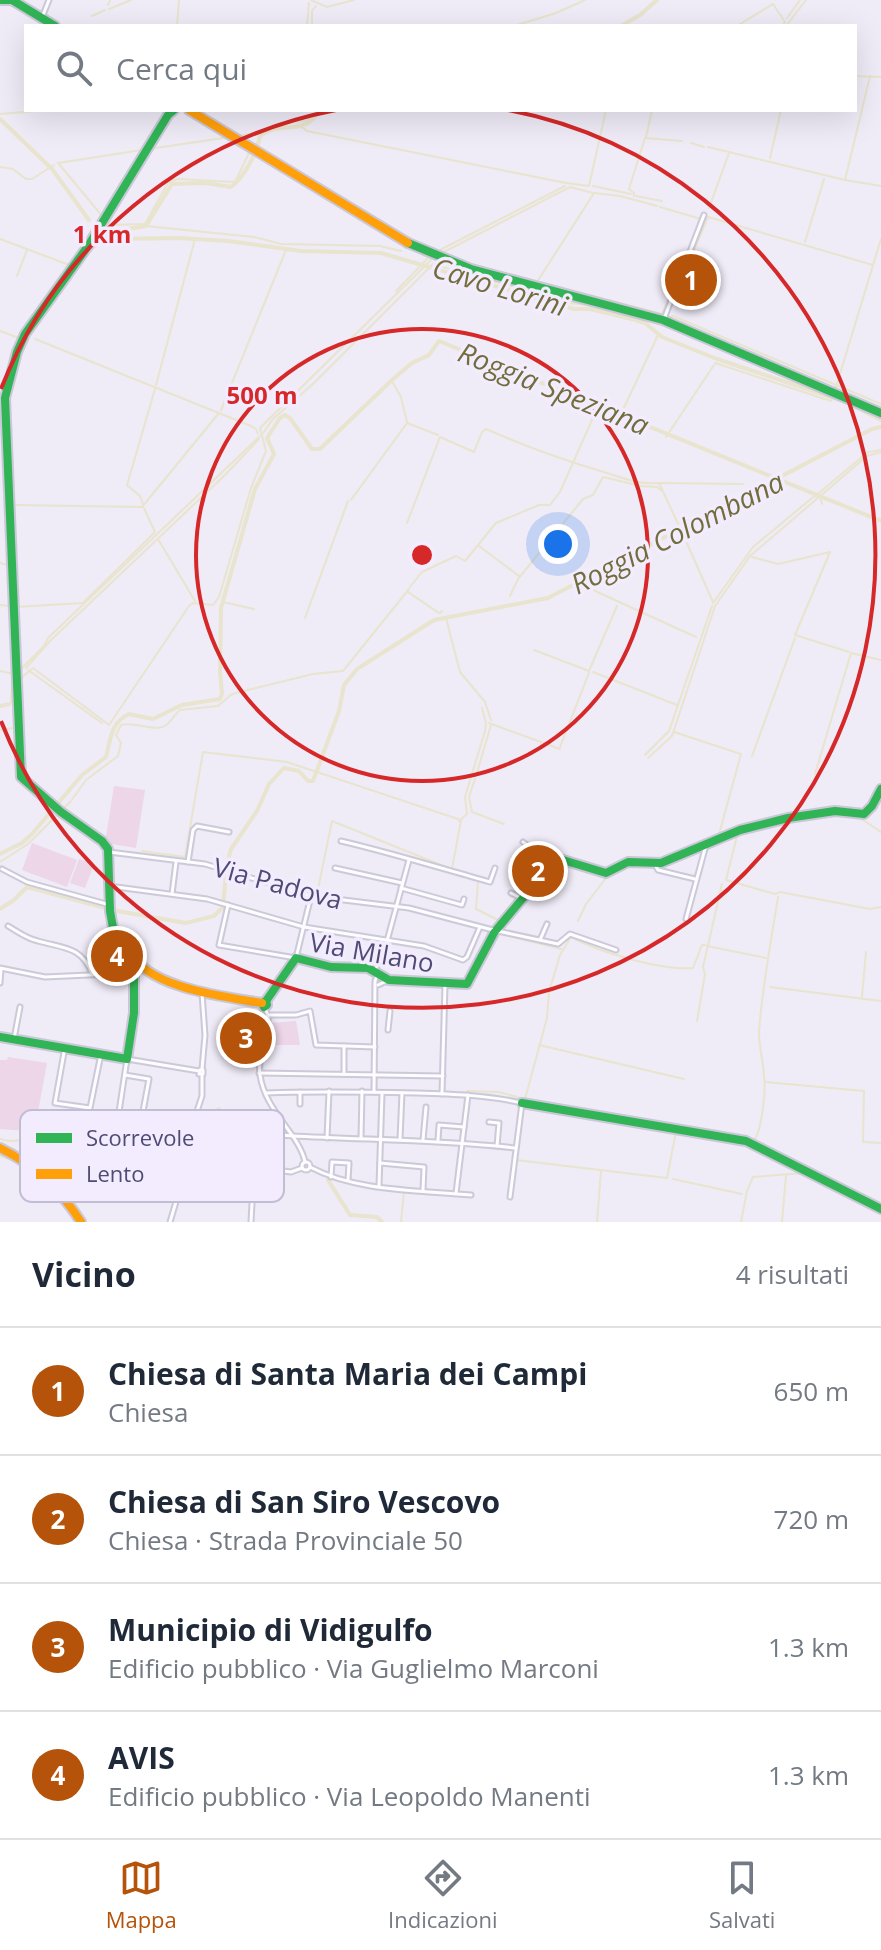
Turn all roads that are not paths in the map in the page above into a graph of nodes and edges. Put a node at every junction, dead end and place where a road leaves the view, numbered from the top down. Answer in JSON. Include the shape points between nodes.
{"nodes":[{"id":1,"x":2,"y":0,"type":"edge"},
{"id":2,"x":14,"y":0,"type":"edge"},
{"id":3,"x":49,"y":0,"type":"edge"},
{"id":4,"x":43,"y":15,"type":"dead end"},
{"id":5,"x":52,"y":24,"type":"edge"},
{"id":6,"x":170,"y":112,"type":"edge"},
{"id":7,"x":194,"y":112,"type":"edge"},
{"id":8,"x":704,"y":215,"type":"dead end"},
{"id":9,"x":663,"y":320,"type":"junction"},
{"id":10,"x":881,"y":413,"type":"edge"},
{"id":11,"x":881,"y":789,"type":"edge"},
{"id":12,"x":229,"y":832,"type":"dead end"},
{"id":13,"x":341,"y":841,"type":"dead end"},
{"id":14,"x":523,"y":842,"type":"dead end"},
{"id":15,"x":706,"y":844,"type":"junction"},
{"id":16,"x":109,"y":852,"type":"junction"},
{"id":17,"x":543,"y":857,"type":"junction"},
{"id":18,"x":408,"y":858,"type":"junction"},
{"id":19,"x":176,"y":861,"type":"junction"},
{"id":20,"x":188,"y":862,"type":"junction"},
{"id":21,"x":655,"y":865,"type":"junction"},
{"id":22,"x":335,"y":868,"type":"dead end"},
{"id":23,"x":495,"y":868,"type":"dead end"},
{"id":24,"x":2,"y":869,"type":"dead end"},
{"id":25,"x":697,"y":879,"type":"junction"},
{"id":26,"x":109,"y":886,"type":"junction"},
{"id":27,"x":402,"y":886,"type":"junction"},
{"id":28,"x":511,"y":893,"type":"dead end"},
{"id":29,"x":172,"y":894,"type":"junction"},
{"id":30,"x":311,"y":896,"type":"junction"},
{"id":31,"x":464,"y":899,"type":"dead end"},
{"id":32,"x":523,"y":899,"type":"junction"},
{"id":33,"x":224,"y":904,"type":"junction"},
{"id":34,"x":110,"y":907,"type":"junction"},
{"id":35,"x":396,"y":907,"type":"junction"},
{"id":36,"x":686,"y":919,"type":"dead end"},
{"id":37,"x":547,"y":924,"type":"dead end"},
{"id":38,"x":8,"y":926,"type":"dead end"},
{"id":39,"x":304,"y":927,"type":"junction"},
{"id":40,"x":480,"y":927,"type":"junction"},
{"id":41,"x":495,"y":930,"type":"junction"},
{"id":42,"x":540,"y":940,"type":"junction"},
{"id":43,"x":387,"y":941,"type":"junction"},
{"id":44,"x":616,"y":950,"type":"dead end"},
{"id":45,"x":296,"y":958,"type":"junction"},
{"id":46,"x":134,"y":960,"type":"junction"},
{"id":47,"x":0,"y":969,"type":"edge"},
{"id":48,"x":149,"y":972,"type":"junction"},
{"id":49,"x":132,"y":973,"type":"junction"},
{"id":50,"x":92,"y":974,"type":"junction"},
{"id":51,"x":381,"y":975,"type":"junction"},
{"id":52,"x":0,"y":983,"type":"edge"},
{"id":53,"x":378,"y":985,"type":"junction"},
{"id":54,"x":445,"y":985,"type":"junction"},
{"id":55,"x":375,"y":991,"type":"junction"},
{"id":56,"x":202,"y":993,"type":"junction"},
{"id":57,"x":20,"y":1007,"type":"dead end"},
{"id":58,"x":265,"y":1007,"type":"junction"},
{"id":59,"x":390,"y":1011,"type":"dead end"},
{"id":60,"x":388,"y":1030,"type":"dead end"},
{"id":61,"x":0,"y":1037,"type":"edge"},
{"id":62,"x":14,"y":1039,"type":"junction"},
{"id":63,"x":344,"y":1046,"type":"junction"},
{"id":64,"x":65,"y":1047,"type":"junction"},
{"id":65,"x":375,"y":1047,"type":"junction"},
{"id":66,"x":101,"y":1054,"type":"junction"},
{"id":67,"x":127,"y":1059,"type":"junction"},
{"id":68,"x":201,"y":1072,"type":"junction"},
{"id":69,"x":259,"y":1073,"type":"junction"},
{"id":70,"x":344,"y":1074,"type":"junction"},
{"id":71,"x":125,"y":1075,"type":"junction"},
{"id":72,"x":374,"y":1075,"type":"junction"},
{"id":73,"x":443,"y":1076,"type":"junction"},
{"id":74,"x":329,"y":1091,"type":"junction"},
{"id":75,"x":362,"y":1091,"type":"junction"},
{"id":76,"x":300,"y":1092,"type":"junction"},
{"id":77,"x":374,"y":1092,"type":"junction"},
{"id":78,"x":382,"y":1092,"type":"junction"},
{"id":79,"x":266,"y":1093,"type":"junction"},
{"id":80,"x":402,"y":1093,"type":"junction"},
{"id":81,"x":442,"y":1094,"type":"junction"},
{"id":82,"x":468,"y":1095,"type":"junction"},
{"id":83,"x":522,"y":1103,"type":"junction"},
{"id":84,"x":300,"y":1104,"type":"dead end"},
{"id":85,"x":426,"y":1107,"type":"dead end"},
{"id":86,"x":119,"y":1110,"type":"edge"},
{"id":87,"x":143,"y":1110,"type":"edge"},
{"id":88,"x":197,"y":1110,"type":"edge"},
{"id":89,"x":274,"y":1110,"type":"edge"},
{"id":90,"x":489,"y":1122,"type":"dead end"},
{"id":91,"x":284,"y":1126,"type":"edge"},
{"id":92,"x":464,"y":1127,"type":"junction"},
{"id":93,"x":284,"y":1137,"type":"edge"},
{"id":94,"x":293,"y":1138,"type":"junction"},
{"id":95,"x":327,"y":1138,"type":"junction"},
{"id":96,"x":361,"y":1138,"type":"junction"},
{"id":97,"x":381,"y":1138,"type":"junction"},
{"id":98,"x":400,"y":1139,"type":"junction"},
{"id":99,"x":423,"y":1140,"type":"junction"},
{"id":100,"x":438,"y":1141,"type":"junction"},
{"id":101,"x":462,"y":1142,"type":"junction"},
{"id":102,"x":497,"y":1146,"type":"junction"},
{"id":103,"x":0,"y":1148,"type":"edge"},
{"id":104,"x":516,"y":1148,"type":"junction"},
{"id":105,"x":20,"y":1158,"type":"edge"},
{"id":106,"x":305,"y":1162,"type":"junction"},
{"id":107,"x":380,"y":1163,"type":"junction"},
{"id":108,"x":310,"y":1167,"type":"junction"},
{"id":109,"x":424,"y":1167,"type":"junction"},
{"id":110,"x":433,"y":1167,"type":"dead end"},
{"id":111,"x":302,"y":1168,"type":"junction"},
{"id":112,"x":284,"y":1171,"type":"edge"},
{"id":113,"x":331,"y":1177,"type":"junction"},
{"id":114,"x":348,"y":1180,"type":"junction"},
{"id":115,"x":379,"y":1186,"type":"junction"},
{"id":116,"x":423,"y":1190,"type":"junction"},
{"id":117,"x":456,"y":1193,"type":"junction"},
{"id":118,"x":471,"y":1195,"type":"dead end"},
{"id":119,"x":510,"y":1197,"type":"dead end"},
{"id":120,"x":68,"y":1202,"type":"edge"},
{"id":121,"x":175,"y":1202,"type":"edge"},
{"id":122,"x":252,"y":1202,"type":"edge"},
{"id":123,"x":881,"y":1209,"type":"edge"},
{"id":124,"x":81,"y":1222,"type":"edge"},
{"id":125,"x":170,"y":1222,"type":"edge"},
{"id":126,"x":251,"y":1222,"type":"edge"}],
"edges":[{"from":1,"to":2,"type":"street"},
{"from":2,"to":5,"type":"street"},
{"from":3,"to":4,"type":"street"},
{"from":6,"to":16,"type":"street","via":[[88,246],[25,334],[5,398],[21,777]]},
{"from":7,"to":9,"type":"street","via":[[434,256]]},
{"from":8,"to":9,"type":"street"},
{"from":9,"to":10,"type":"street"},
{"from":11,"to":15,"type":"street","via":[[864,814],[835,811],[788,818]]},
{"from":12,"to":20,"type":"street","via":[[197,826]]},
{"from":13,"to":18,"type":"street"},
{"from":14,"to":17,"type":"street"},
{"from":15,"to":21,"type":"street"},
{"from":15,"to":25,"type":"street"},
{"from":16,"to":19,"type":"street","name":"Via Padova"},
{"from":16,"to":26,"type":"street"},
{"from":17,"to":21,"type":"street","via":[[606,873],[628,862]]},
{"from":17,"to":32,"type":"street"},
{"from":18,"to":23,"type":"street","via":[[490,882]]},
{"from":18,"to":27,"type":"street"},
{"from":19,"to":20,"type":"street","name":"Via Padova"},
{"from":19,"to":29,"type":"street"},
{"from":20,"to":30,"type":"street","name":"Via Padova"},
{"from":21,"to":25,"type":"street"},
{"from":22,"to":27,"type":"street"},
{"from":24,"to":34,"type":"street"},
{"from":25,"to":36,"type":"street"},
{"from":26,"to":29,"type":"street"},
{"from":26,"to":34,"type":"street"},
{"from":27,"to":31,"type":"street","via":[[462,905]]},
{"from":27,"to":35,"type":"street"},
{"from":28,"to":32,"type":"street"},
{"from":29,"to":33,"type":"street"},
{"from":30,"to":35,"type":"street","name":"Via Padova"},
{"from":30,"to":39,"type":"street"},
{"from":32,"to":41,"type":"street"},
{"from":33,"to":39,"type":"street"},
{"from":33,"to":45,"type":"street","via":[[219,945]]},
{"from":34,"to":46,"type":"street","via":[[116,945],[130,951]]},
{"from":35,"to":40,"type":"street","name":"Via Padova"},
{"from":35,"to":43,"type":"street"},
{"from":37,"to":42,"type":"street"},
{"from":38,"to":50,"type":"street","via":[[37,941],[69,947],[85,959]]},
{"from":39,"to":43,"type":"street"},
{"from":39,"to":45,"type":"street"},
{"from":40,"to":41,"type":"street","name":"Via Padova"},
{"from":40,"to":43,"type":"street","via":[[465,960]]},
{"from":41,"to":42,"type":"street","name":"Via Padova"},
{"from":41,"to":54,"type":"street","via":[[467,984]]},
{"from":42,"to":44,"type":"street","name":"Via Padova","via":[[558,944],[570,934]]},
{"from":43,"to":51,"type":"street"},
{"from":45,"to":51,"type":"street","name":"Via Milano","via":[[368,968]]},
{"from":45,"to":58,"type":"street","name":"Via Milano"},
{"from":46,"to":48,"type":"street"},
{"from":46,"to":49,"type":"street"},
{"from":47,"to":50,"type":"street","via":[[45,977]]},
{"from":47,"to":52,"type":"street"},
{"from":48,"to":49,"type":"street"},
{"from":48,"to":56,"type":"street"},
{"from":49,"to":50,"type":"street"},
{"from":49,"to":67,"type":"street","via":[[134,1013]]},
{"from":51,"to":53,"type":"street"},
{"from":51,"to":53,"type":"street"},
{"from":51,"to":54,"type":"street","name":"Via Milano"},
{"from":51,"to":55,"type":"street"},
{"from":53,"to":55,"type":"street"},
{"from":54,"to":73,"type":"street"},
{"from":55,"to":65,"type":"street"},
{"from":56,"to":58,"type":"street"},
{"from":56,"to":68,"type":"street"},
{"from":57,"to":62,"type":"street"},
{"from":58,"to":63,"type":"street","via":[[296,1015],[310,1011],[316,1045]]},
{"from":58,"to":69,"type":"street"},
{"from":59,"to":60,"type":"street"},
{"from":61,"to":62,"type":"street"},
{"from":62,"to":64,"type":"street"},
{"from":63,"to":65,"type":"street"},
{"from":63,"to":70,"type":"street"},
{"from":64,"to":66,"type":"street"},
{"from":64,"to":66,"type":"street","via":[[55,1103],[90,1108]]},
{"from":65,"to":72,"type":"street"},
{"from":66,"to":67,"type":"street"},
{"from":67,"to":68,"type":"street"},
{"from":67,"to":71,"type":"street"},
{"from":68,"to":88,"type":"street"},
{"from":69,"to":70,"type":"street"},
{"from":69,"to":79,"type":"street"},
{"from":70,"to":72,"type":"street"},
{"from":71,"to":86,"type":"street"},
{"from":71,"to":87,"type":"street","via":[[149,1079]]},
{"from":72,"to":73,"type":"street"},
{"from":72,"to":77,"type":"street"},
{"from":73,"to":81,"type":"street"},
{"from":74,"to":75,"type":"street"},
{"from":74,"to":76,"type":"street"},
{"from":74,"to":95,"type":"street"},
{"from":75,"to":77,"type":"street"},
{"from":75,"to":96,"type":"street"},
{"from":76,"to":79,"type":"street"},
{"from":76,"to":84,"type":"street"},
{"from":77,"to":78,"type":"street"},
{"from":78,"to":80,"type":"street"},
{"from":78,"to":97,"type":"street"},
{"from":79,"to":89,"type":"street"},
{"from":80,"to":81,"type":"street"},
{"from":80,"to":98,"type":"street"},
{"from":81,"to":82,"type":"street"},
{"from":82,"to":83,"type":"street"},
{"from":82,"to":92,"type":"street"},
{"from":83,"to":104,"type":"street"},
{"from":83,"to":123,"type":"street","via":[[753,1144]]},
{"from":85,"to":99,"type":"street"},
{"from":90,"to":102,"type":"street","via":[[499,1123]]},
{"from":91,"to":94,"type":"street"},
{"from":92,"to":100,"type":"street","via":[[439,1125]]},
{"from":92,"to":101,"type":"street"},
{"from":93,"to":94,"type":"street"},
{"from":94,"to":95,"type":"street"},
{"from":94,"to":106,"type":"street"},
{"from":95,"to":96,"type":"street"},
{"from":96,"to":97,"type":"street"},
{"from":97,"to":98,"type":"street"},
{"from":97,"to":107,"type":"street"},
{"from":98,"to":99,"type":"street"},
{"from":99,"to":100,"type":"street"},
{"from":100,"to":101,"type":"street"},
{"from":101,"to":102,"type":"street"},
{"from":101,"to":117,"type":"street"},
{"from":102,"to":104,"type":"street"},
{"from":103,"to":105,"type":"street"},
{"from":104,"to":119,"type":"street"},
{"from":106,"to":108,"type":"street"},
{"from":106,"to":111,"type":"street"},
{"from":107,"to":109,"type":"street"},
{"from":107,"to":115,"type":"street"},
{"from":108,"to":111,"type":"street"},
{"from":108,"to":113,"type":"street"},
{"from":109,"to":110,"type":"street"},
{"from":109,"to":116,"type":"street"},
{"from":111,"to":112,"type":"street"},
{"from":113,"to":114,"type":"street"},
{"from":113,"to":114,"type":"street","via":[[332,1162],[349,1163]]},
{"from":114,"to":115,"type":"street"},
{"from":115,"to":116,"type":"street"},
{"from":116,"to":117,"type":"street"},
{"from":117,"to":118,"type":"street"},
{"from":120,"to":124,"type":"street"},
{"from":121,"to":125,"type":"street"},
{"from":122,"to":126,"type":"street"}]}
